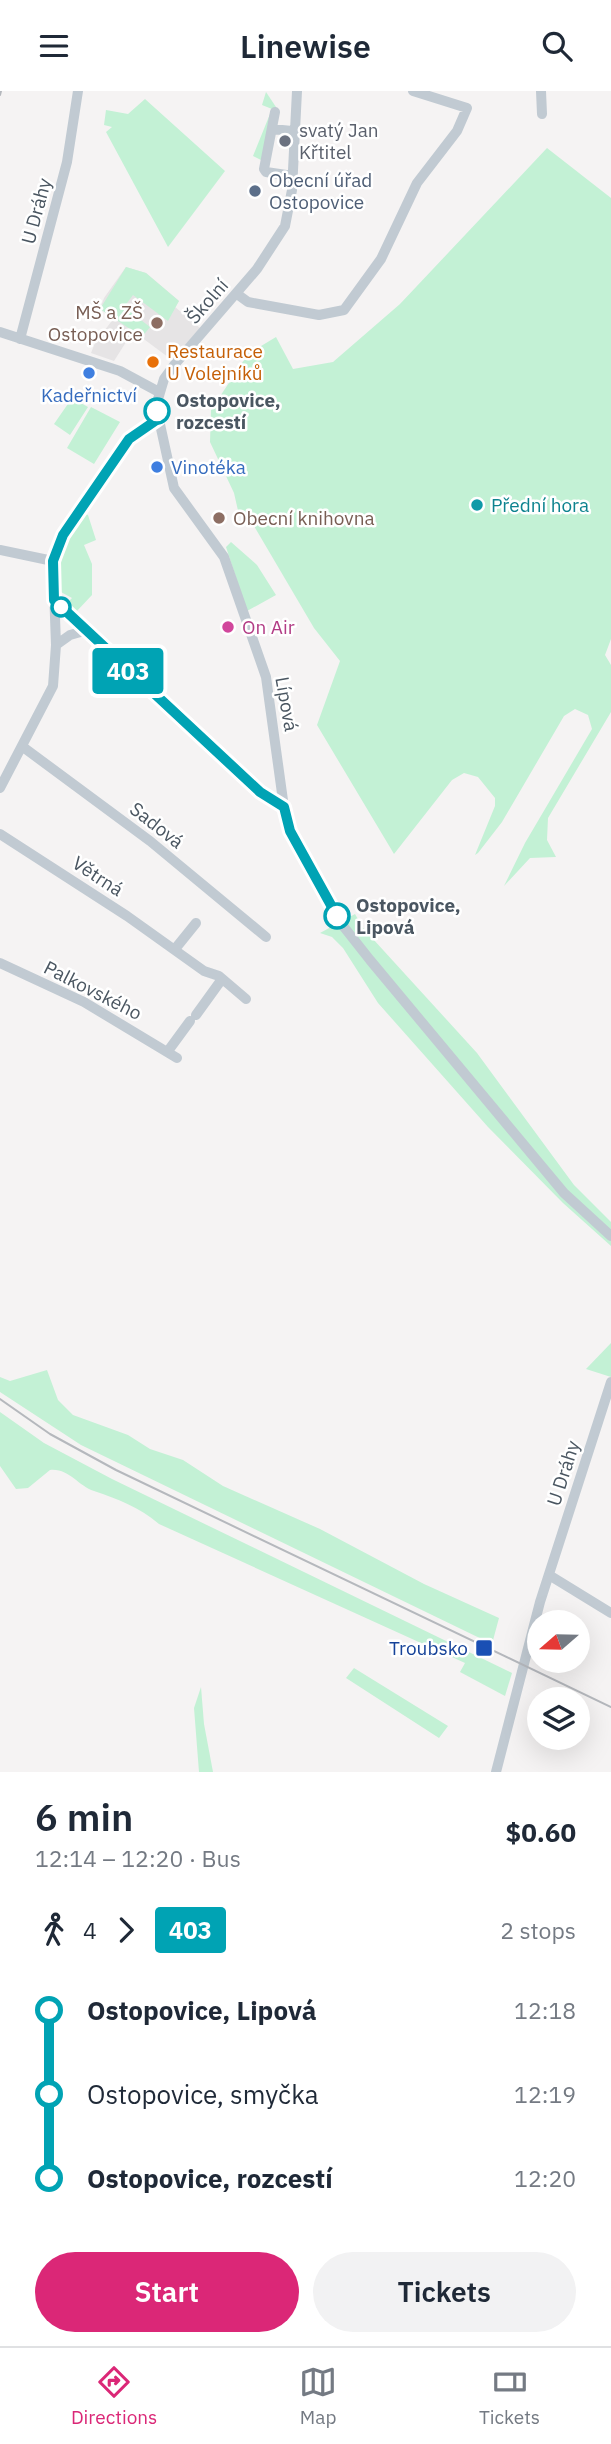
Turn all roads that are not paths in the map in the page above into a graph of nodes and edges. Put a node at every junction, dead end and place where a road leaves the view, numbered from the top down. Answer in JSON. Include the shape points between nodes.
{"nodes":[{"id":1,"x":78,"y":91,"type":"edge"},
{"id":2,"x":297,"y":91,"type":"edge"},
{"id":3,"x":413,"y":91,"type":"edge"},
{"id":4,"x":541,"y":91,"type":"edge"},
{"id":5,"x":275,"y":112,"type":"dead end"},
{"id":6,"x":542,"y":114,"type":"dead end"},
{"id":7,"x":272,"y":129,"type":"junction"},
{"id":8,"x":292,"y":131,"type":"dead end"},
{"id":9,"x":293,"y":176,"type":"junction"},
{"id":10,"x":237,"y":294,"type":"junction"},
{"id":11,"x":0,"y":333,"type":"edge"},
{"id":12,"x":20,"y":339,"type":"junction"},
{"id":13,"x":159,"y":392,"type":"junction"},
{"id":14,"x":158,"y":419,"type":"junction"},
{"id":15,"x":165,"y":448,"type":"joint"},
{"id":16,"x":0,"y":550,"type":"edge"},
{"id":17,"x":53,"y":561,"type":"junction"},
{"id":18,"x":54,"y":600,"type":"junction"},
{"id":19,"x":81,"y":629,"type":"junction"},
{"id":20,"x":58,"y":641,"type":"junction"},
{"id":21,"x":23,"y":747,"type":"junction"},
{"id":22,"x":0,"y":788,"type":"edge"},
{"id":23,"x":284,"y":807,"type":"junction"},
{"id":24,"x":0,"y":834,"type":"edge"},
{"id":25,"x":196,"y":923,"type":"dead end"},
{"id":26,"x":266,"y":937,"type":"dead end"},
{"id":27,"x":176,"y":949,"type":"junction"},
{"id":28,"x":0,"y":963,"type":"edge"},
{"id":29,"x":222,"y":979,"type":"junction"},
{"id":30,"x":246,"y":999,"type":"dead end"},
{"id":31,"x":168,"y":1051,"type":"junction"},
{"id":32,"x":177,"y":1058,"type":"dead end"},
{"id":33,"x":611,"y":1236,"type":"edge"},
{"id":34,"x":611,"y":1383,"type":"edge"},
{"id":35,"x":549,"y":1575,"type":"junction"},
{"id":36,"x":611,"y":1613,"type":"edge"},
{"id":37,"x":496,"y":1772,"type":"edge"}],
"edges":[{"from":1,"to":12,"type":"street","name":"U Dráhy","via":[[67,162]]},
{"from":2,"to":9,"type":"street","name":"Školní"},
{"from":3,"to":10,"type":"street","via":[[467,109],[457,131],[417,183],[381,259],[344,310],[319,315],[248,302]]},
{"from":4,"to":6,"type":"street"},
{"from":5,"to":7,"type":"street"},
{"from":7,"to":8,"type":"street"},
{"from":7,"to":9,"type":"street","via":[[264,171]]},
{"from":9,"to":10,"type":"street","name":"Školní","via":[[285,226]]},
{"from":10,"to":13,"type":"street","name":"Školní","via":[[175,364]]},
{"from":11,"to":12,"type":"street"},
{"from":12,"to":13,"type":"street","via":[[120,371]]},
{"from":13,"to":14,"type":"street","name":"Školní"},
{"from":14,"to":15,"type":"street","name":"Školní"},
{"from":14,"to":17,"type":"street","via":[[124,446],[63,535]]},
{"from":15,"to":23,"type":"street","name":"Lípová","via":[[174,488],[224,557],[266,677]]},
{"from":16,"to":17,"type":"street"},
{"from":17,"to":18,"type":"street"},
{"from":18,"to":19,"type":"street"},
{"from":18,"to":20,"type":"street"},
{"from":19,"to":20,"type":"street"},
{"from":19,"to":23,"type":"street","via":[[260,792]]},
{"from":20,"to":21,"type":"street","via":[[52,686]]},
{"from":21,"to":22,"type":"street"},
{"from":21,"to":26,"type":"street","name":"Sadová","via":[[150,841]]},
{"from":23,"to":33,"type":"street","name":"Lípová","via":[[294,839],[340,922],[564,1193]]},
{"from":24,"to":27,"type":"street","name":"Větrná"},
{"from":25,"to":27,"type":"street"},
{"from":27,"to":29,"type":"street","name":"Větrná"},
{"from":28,"to":31,"type":"street","name":"Palkovského","via":[[84,1002]]},
{"from":29,"to":30,"type":"street","name":"Větrná"},
{"from":29,"to":31,"type":"street"},
{"from":31,"to":32,"type":"street","name":"Palkovského"},
{"from":34,"to":35,"type":"street","name":"U Dráhy"},
{"from":35,"to":36,"type":"street"},
{"from":35,"to":37,"type":"street","name":"U Dráhy"}]}
